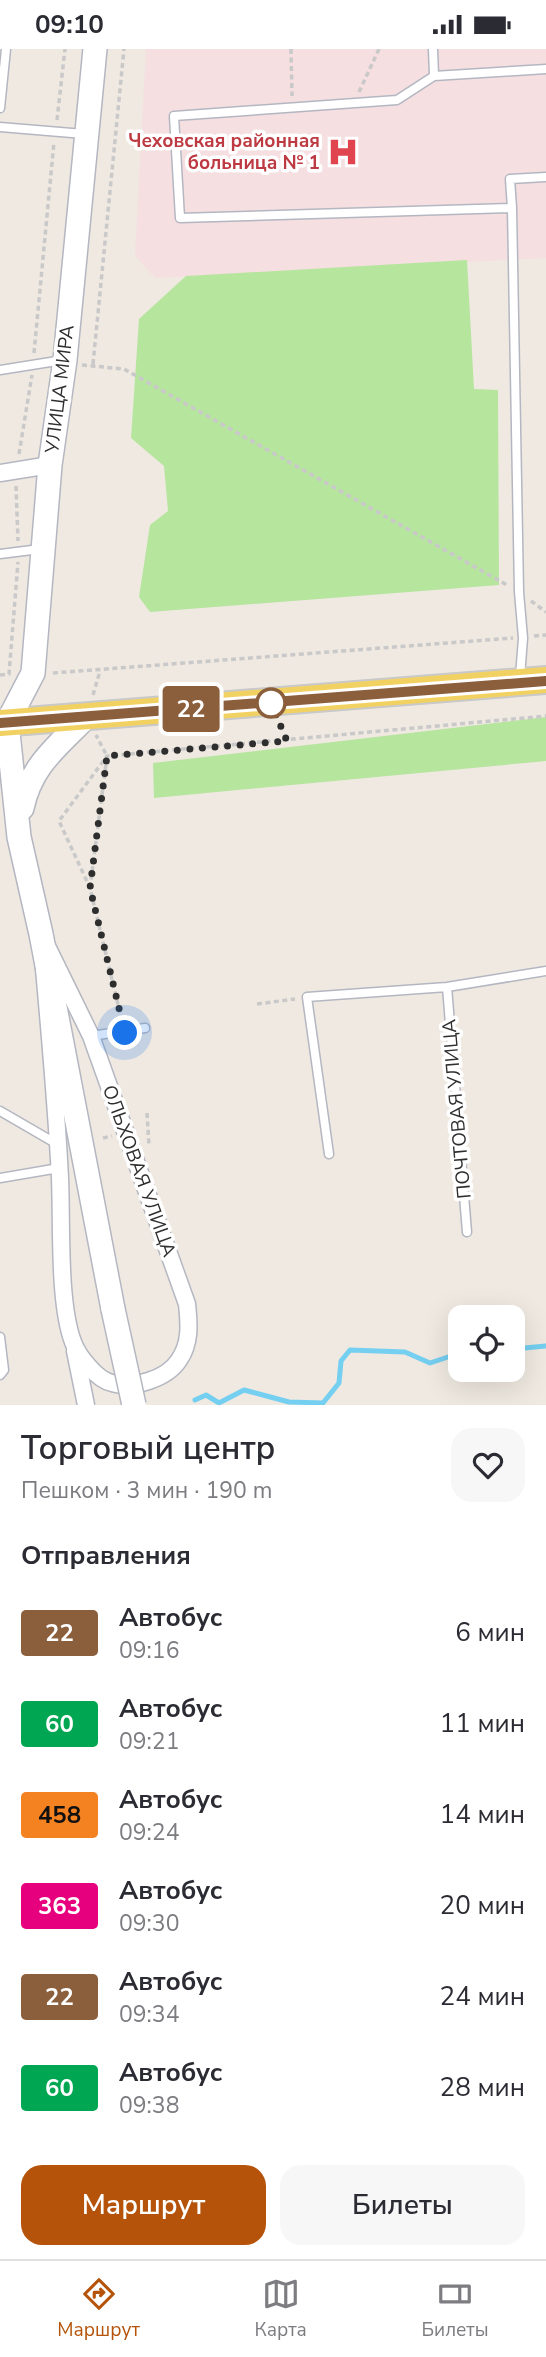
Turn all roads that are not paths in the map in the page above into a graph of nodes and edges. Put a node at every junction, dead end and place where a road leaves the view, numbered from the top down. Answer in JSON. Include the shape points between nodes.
{"nodes":[{"id":1,"x":6,"y":49,"type":"edge"},
{"id":2,"x":94,"y":49,"type":"edge"},
{"id":3,"x":433,"y":49,"type":"edge"},
{"id":4,"x":546,"y":69,"type":"edge"},
{"id":5,"x":434,"y":76,"type":"junction"},
{"id":6,"x":0,"y":108,"type":"edge"},
{"id":7,"x":0,"y":127,"type":"edge"},
{"id":8,"x":86,"y":134,"type":"junction"},
{"id":9,"x":546,"y":177,"type":"edge"},
{"id":10,"x":512,"y":208,"type":"junction"},
{"id":11,"x":65,"y":360,"type":"junction"},
{"id":12,"x":0,"y":370,"type":"edge"},
{"id":13,"x":50,"y":465,"type":"junction"},
{"id":14,"x":0,"y":473,"type":"edge"},
{"id":15,"x":43,"y":549,"type":"junction"},
{"id":16,"x":0,"y":554,"type":"edge"},
{"id":17,"x":533,"y":681,"type":"edge"},
{"id":18,"x":86,"y":717,"type":"junction"},
{"id":19,"x":4,"y":723,"type":"edge"},
{"id":20,"x":0,"y":785,"type":"edge"},
{"id":21,"x":18,"y":824,"type":"junction"},
{"id":22,"x":41,"y":935,"type":"junction"},
{"id":23,"x":546,"y":971,"type":"edge"},
{"id":24,"x":447,"y":987,"type":"junction"},
{"id":25,"x":145,"y":1028,"type":"dead end"},
{"id":26,"x":91,"y":1036,"type":"junction"},
{"id":27,"x":0,"y":1111,"type":"edge"},
{"id":28,"x":57,"y":1144,"type":"junction"},
{"id":29,"x":329,"y":1154,"type":"dead end"},
{"id":30,"x":59,"y":1168,"type":"junction"},
{"id":31,"x":0,"y":1178,"type":"edge"},
{"id":32,"x":467,"y":1232,"type":"dead end"},
{"id":33,"x":0,"y":1337,"type":"edge"},
{"id":34,"x":73,"y":1345,"type":"junction"},
{"id":35,"x":0,"y":1375,"type":"edge"},
{"id":36,"x":86,"y":1405,"type":"edge"},
{"id":37,"x":134,"y":1405,"type":"edge"}],
"edges":[{"from":1,"to":6,"type":"lane"},
{"from":2,"to":8,"type":"main road","name":"УЛИЦА МИРА"},
{"from":3,"to":5,"type":"lane"},
{"from":4,"to":5,"type":"lane"},
{"from":5,"to":10,"type":"lane","via":[[397,100],[174,115],[180,218]]},
{"from":7,"to":8,"type":"lane"},
{"from":8,"to":11,"type":"main road","name":"УЛИЦА МИРА"},
{"from":9,"to":10,"type":"lane","via":[[510,179]]},
{"from":10,"to":17,"type":"lane","via":[[519,592]]},
{"from":11,"to":12,"type":"lane"},
{"from":11,"to":13,"type":"main road","name":"УЛИЦА МИРА"},
{"from":13,"to":14,"type":"street"},
{"from":13,"to":15,"type":"main road","name":"УЛИЦА МИРА"},
{"from":15,"to":16,"type":"lane"},
{"from":15,"to":19,"type":"main road","name":"УЛИЦА МИРА","via":[[33,673]]},
{"from":17,"to":18,"type":"main road"},
{"from":18,"to":19,"type":"main road"},
{"from":18,"to":21,"type":"main road","via":[[34,772]]},
{"from":19,"to":21,"type":"main road","name":"ОЛЬХОВАЯ УЛИЦА"},
{"from":20,"to":21,"type":"main road"},
{"from":21,"to":22,"type":"main road","name":"ОЛЬХОВАЯ УЛИЦА"},
{"from":22,"to":26,"type":"street","name":"ОЛЬХОВАЯ УЛИЦА"},
{"from":22,"to":28,"type":"street","name":"ОЛЬХОВАЯ УЛИЦА"},
{"from":22,"to":37,"type":"main road","name":"ОЛЬХОВАЯ УЛИЦА","bridge":true},
{"from":23,"to":24,"type":"lane"},
{"from":24,"to":29,"type":"lane","via":[[307,997]]},
{"from":24,"to":32,"type":"lane","name":"ПОЧТОВАЯ УЛИЦА"},
{"from":25,"to":26,"type":"lane"},
{"from":26,"to":34,"type":"street","name":"ОЛЬХОВАЯ УЛИЦА","via":[[187,1304],[190,1325],[178,1361],[138,1384],[110,1383]]},
{"from":27,"to":28,"type":"lane"},
{"from":28,"to":30,"type":"street","name":"ОЛЬХОВАЯ УЛИЦА"},
{"from":30,"to":31,"type":"lane"},
{"from":30,"to":34,"type":"street","name":"ОЛЬХОВАЯ УЛИЦА","via":[[66,1319]]},
{"from":33,"to":35,"type":"lane","via":[[5,1370]]},
{"from":34,"to":36,"type":"street","name":"ОЛЬХОВАЯ УЛИЦА"}]}
